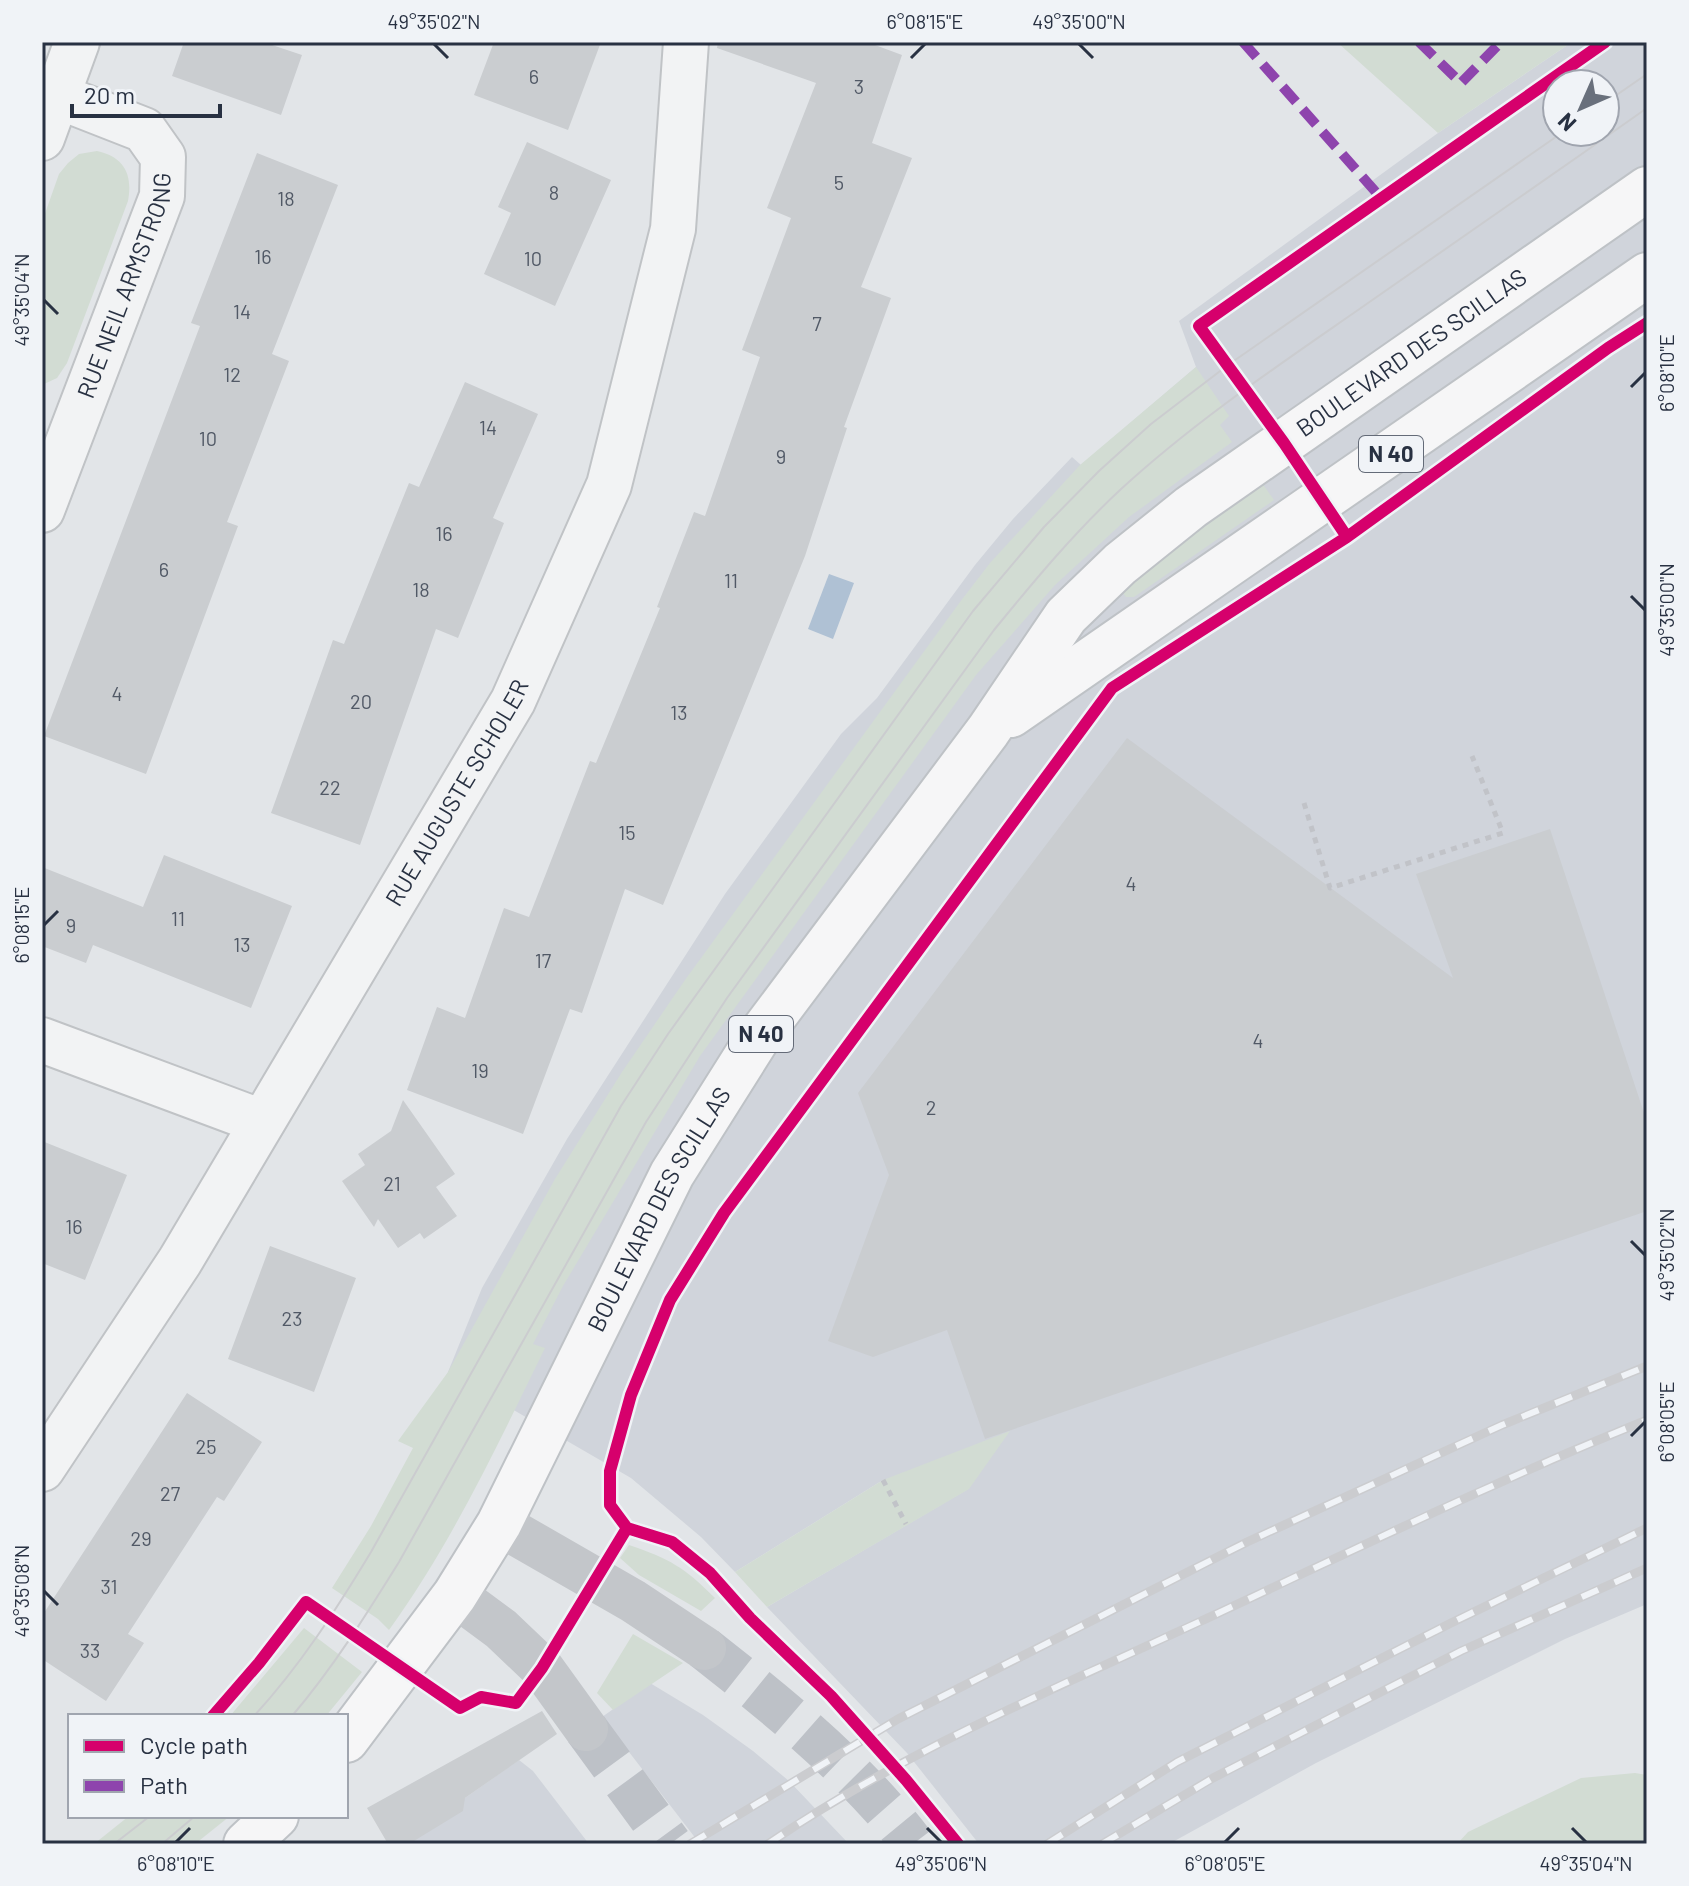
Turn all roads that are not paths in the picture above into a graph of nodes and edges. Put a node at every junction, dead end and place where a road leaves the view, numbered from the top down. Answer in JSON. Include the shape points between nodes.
{"nodes":[{"id":1,"x":77,"y":42,"type":"edge"},
{"id":2,"x":686,"y":42,"type":"edge"},
{"id":3,"x":57,"y":96,"type":"junction"},
{"id":4,"x":42,"y":138,"type":"edge"},
{"id":5,"x":1647,"y":189,"type":"edge"},
{"id":6,"x":1647,"y":275,"type":"edge"},
{"id":7,"x":56,"y":433,"type":"edge"},
{"id":8,"x":42,"y":510,"type":"edge"},
{"id":9,"x":988,"y":731,"type":"junction"},
{"id":10,"x":42,"y":1040,"type":"edge"},
{"id":11,"x":262,"y":1122,"type":"junction"},
{"id":12,"x":42,"y":1469,"type":"edge"},
{"id":13,"x":499,"y":1524,"type":"junction"},
{"id":14,"x":455,"y":1595,"type":"junction"},
{"id":15,"x":704,"y":1648,"type":"tunnel mouth"},
{"id":16,"x":586,"y":1729,"type":"tunnel mouth"},
{"id":17,"x":348,"y":1737,"type":"edge"},
{"id":18,"x":274,"y":1818,"type":"edge"},
{"id":19,"x":246,"y":1844,"type":"edge"}],
"edges":[{"from":1,"to":3,"type":"street"},
{"from":2,"to":11,"type":"street","name":"RUE AUGUSTE SCHOLER","via":[[673,229],[609,485],[513,701]]},
{"from":3,"to":4,"type":"street"},
{"from":3,"to":7,"type":"street","name":"RUE NEIL ARMSTRONG","via":[[144,130],[163,157],[162,196]]},
{"from":5,"to":9,"type":"main road","name":"BOULEVARD DES SCILLAS","number":"N 40","via":[[1191,507],[1120,564],[1066,616]]},
{"from":6,"to":9,"type":"main road","name":"BOULEVARD DES SCILLAS","number":"N 40"},
{"from":7,"to":8,"type":"street","name":"RUE NEIL ARMSTRONG"},
{"from":9,"to":13,"type":"main road","name":"BOULEVARD DES SCILLAS","number":"N 40","via":[[757,1039],[672,1174]]},
{"from":10,"to":11,"type":"street"},
{"from":11,"to":12,"type":"street","name":"RUE AUGUSTE SCHOLER","via":[[180,1261]]},
{"from":13,"to":14,"type":"main road","name":"BOULEVARD DES SCILLAS","number":"N 40"},
{"from":13,"to":15,"type":"main road"},
{"from":14,"to":16,"type":"main road","via":[[542,1668]]},
{"from":14,"to":17,"type":"main road","number":"N 40"},
{"from":18,"to":19,"type":"main road"}]}
